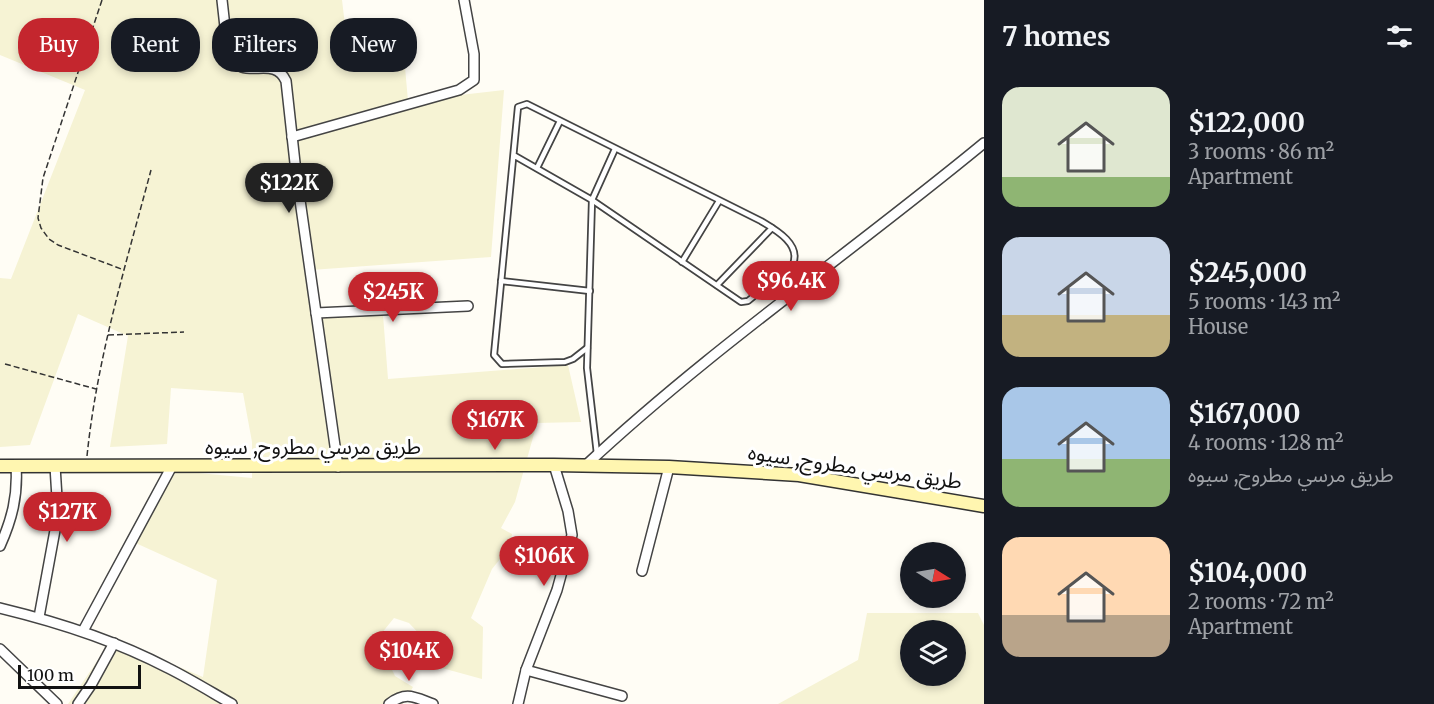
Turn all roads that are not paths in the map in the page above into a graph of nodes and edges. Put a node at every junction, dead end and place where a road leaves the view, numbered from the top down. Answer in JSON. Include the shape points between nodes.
{"nodes":[{"id":1,"x":222,"y":0,"type":"edge"},
{"id":2,"x":464,"y":0,"type":"edge"},
{"id":3,"x":560,"y":121,"type":"junction"},
{"id":4,"x":292,"y":137,"type":"junction"},
{"id":5,"x":984,"y":143,"type":"edge"},
{"id":6,"x":615,"y":149,"type":"junction"},
{"id":7,"x":514,"y":156,"type":"junction"},
{"id":8,"x":537,"y":168,"type":"junction"},
{"id":9,"x":592,"y":200,"type":"junction"},
{"id":10,"x":719,"y":201,"type":"junction"},
{"id":11,"x":772,"y":228,"type":"junction"},
{"id":12,"x":682,"y":262,"type":"junction"},
{"id":13,"x":501,"y":281,"type":"junction"},
{"id":14,"x":717,"y":285,"type":"junction"},
{"id":15,"x":590,"y":291,"type":"junction"},
{"id":16,"x":468,"y":306,"type":"dead end"},
{"id":17,"x":316,"y":313,"type":"junction"},
{"id":18,"x":587,"y":348,"type":"junction"},
{"id":19,"x":597,"y":454,"type":"junction"},
{"id":20,"x":554,"y":465,"type":"junction"},
{"id":21,"x":0,"y":466,"type":"edge"},
{"id":22,"x":16,"y":466,"type":"junction"},
{"id":23,"x":55,"y":466,"type":"junction"},
{"id":24,"x":172,"y":466,"type":"junction"},
{"id":25,"x":585,"y":466,"type":"junction"},
{"id":26,"x":338,"y":467,"type":"junction"},
{"id":27,"x":669,"y":467,"type":"junction"},
{"id":28,"x":984,"y":506,"type":"edge"},
{"id":29,"x":0,"y":546,"type":"edge"},
{"id":30,"x":642,"y":572,"type":"dead end"},
{"id":31,"x":0,"y":608,"type":"edge"},
{"id":32,"x":39,"y":617,"type":"junction"},
{"id":33,"x":82,"y":631,"type":"junction"},
{"id":34,"x":114,"y":643,"type":"junction"},
{"id":35,"x":0,"y":648,"type":"edge"},
{"id":36,"x":526,"y":670,"type":"junction"},
{"id":37,"x":622,"y":696,"type":"dead end"},
{"id":38,"x":57,"y":704,"type":"edge"},
{"id":39,"x":78,"y":704,"type":"edge"},
{"id":40,"x":232,"y":704,"type":"edge"},
{"id":41,"x":389,"y":704,"type":"edge"},
{"id":42,"x":433,"y":704,"type":"edge"},
{"id":43,"x":518,"y":704,"type":"edge"}],
"edges":[{"from":1,"to":4,"type":"street","via":[[231,59],[243,68],[272,68],[282,73]]},
{"from":2,"to":4,"type":"street","via":[[474,80],[459,90]]},
{"from":3,"to":6,"type":"lane"},
{"from":3,"to":7,"type":"lane","via":[[527,104],[520,105]]},
{"from":3,"to":8,"type":"lane"},
{"from":4,"to":17,"type":"street"},
{"from":5,"to":19,"type":"street","via":[[699,366]]},
{"from":6,"to":9,"type":"lane"},
{"from":6,"to":10,"type":"lane"},
{"from":7,"to":8,"type":"lane"},
{"from":7,"to":13,"type":"lane"},
{"from":8,"to":9,"type":"lane"},
{"from":9,"to":12,"type":"lane"},
{"from":9,"to":15,"type":"lane"},
{"from":10,"to":11,"type":"lane"},
{"from":10,"to":12,"type":"lane"},
{"from":11,"to":14,"type":"lane"},
{"from":11,"to":14,"type":"lane","via":[[793,247],[793,264],[745,303]]},
{"from":12,"to":14,"type":"lane"},
{"from":13,"to":15,"type":"lane"},
{"from":13,"to":18,"type":"lane","via":[[494,355],[498,362],[565,362]]},
{"from":15,"to":18,"type":"lane"},
{"from":16,"to":17,"type":"street"},
{"from":17,"to":26,"type":"street"},
{"from":18,"to":19,"type":"lane"},
{"from":19,"to":25,"type":"street"},
{"from":20,"to":25,"type":"street","name":"طريق مرسي مطروح, سيوه"},
{"from":20,"to":26,"type":"street","name":"طريق مرسي مطروح, سيوه"},
{"from":20,"to":36,"type":"street","via":[[572,535],[557,590]]},
{"from":21,"to":22,"type":"street","name":"طريق مرسي مطروح, سيوه"},
{"from":22,"to":23,"type":"street","name":"طريق مرسي مطروح, سيوه"},
{"from":22,"to":29,"type":"street","via":[[16,501]]},
{"from":23,"to":24,"type":"street","name":"طريق مرسي مطروح, سيوه"},
{"from":23,"to":32,"type":"street","via":[[58,514]]},
{"from":24,"to":26,"type":"street","name":"طريق مرسي مطروح, سيوه"},
{"from":24,"to":33,"type":"street"},
{"from":25,"to":27,"type":"street","name":"طريق مرسي مطروح, سيوه"},
{"from":27,"to":28,"type":"street","name":"طريق مرسي مطروح, سيوه","via":[[799,475]]},
{"from":27,"to":30,"type":"street"},
{"from":31,"to":32,"type":"street"},
{"from":32,"to":33,"type":"street"},
{"from":33,"to":34,"type":"street"},
{"from":34,"to":39,"type":"street"},
{"from":34,"to":40,"type":"street","via":[[167,667]]},
{"from":35,"to":38,"type":"street"},
{"from":36,"to":37,"type":"street"},
{"from":36,"to":43,"type":"street"},
{"from":41,"to":42,"type":"street","via":[[405,695]]}]}
